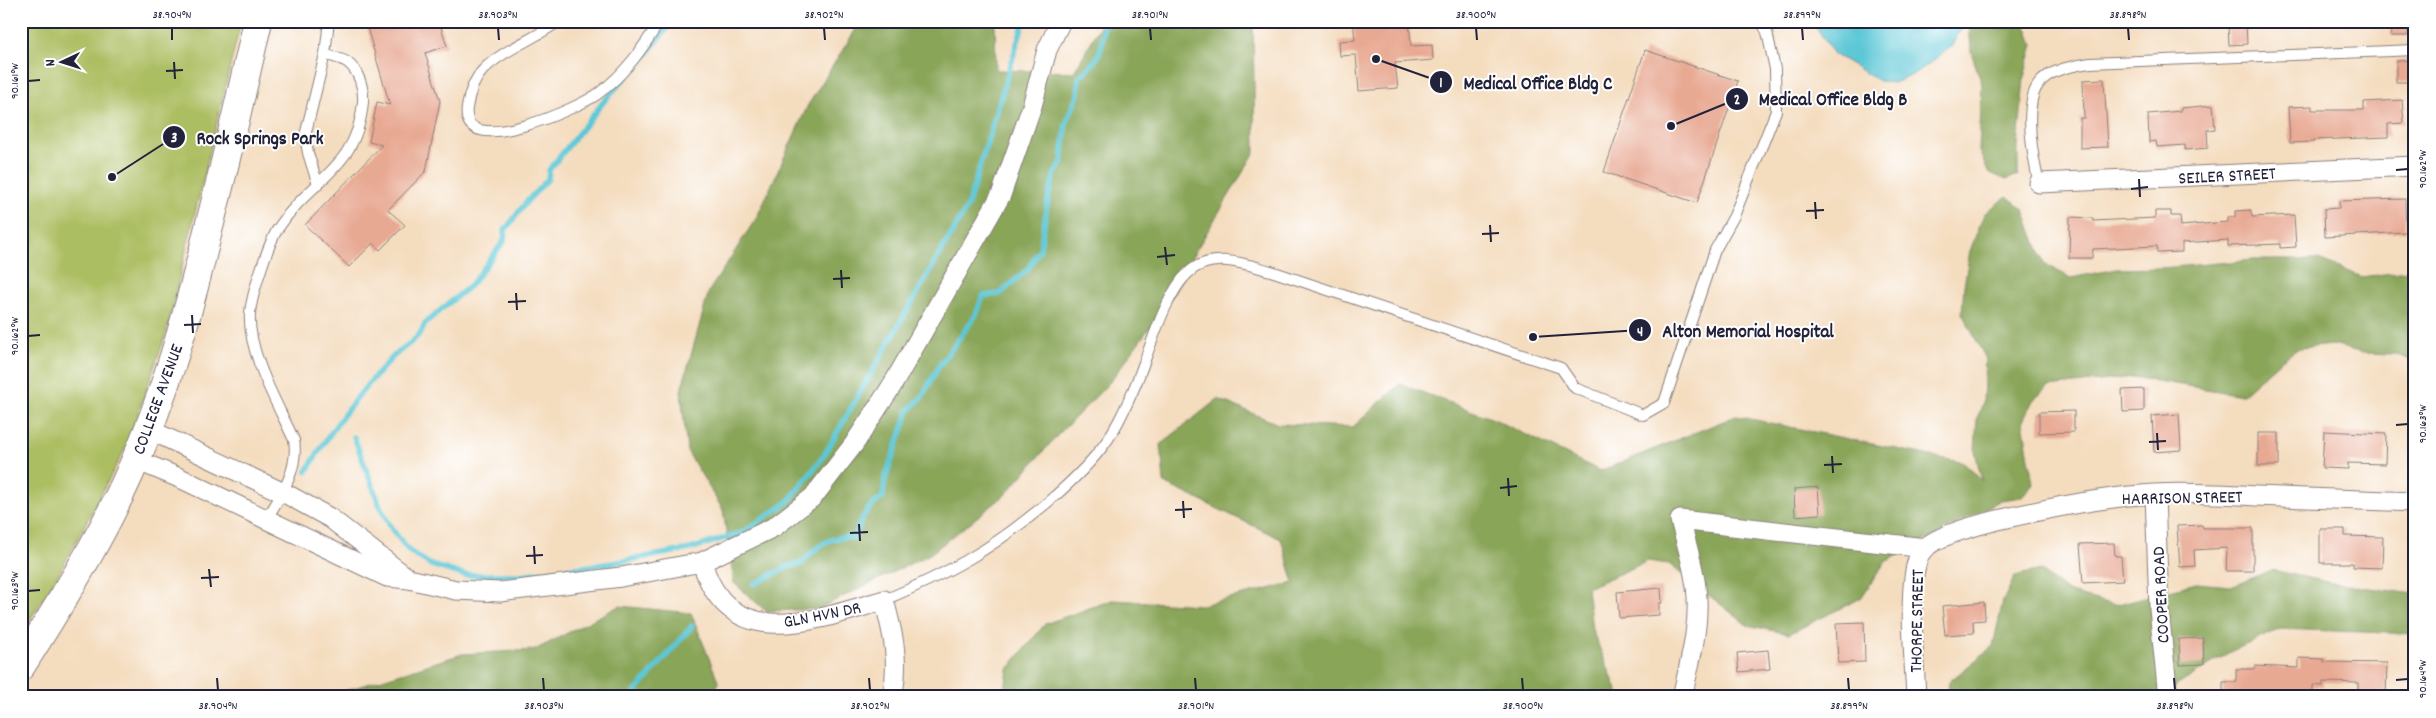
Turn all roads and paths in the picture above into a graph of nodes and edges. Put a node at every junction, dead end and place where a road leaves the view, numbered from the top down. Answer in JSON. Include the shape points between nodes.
{"nodes":[{"id":1,"x":258,"y":21,"type":"edge"},
{"id":2,"x":329,"y":21,"type":"edge"},
{"id":3,"x":559,"y":21,"type":"edge"},
{"id":4,"x":660,"y":21,"type":"edge"},
{"id":5,"x":1062,"y":21,"type":"edge"},
{"id":6,"x":1761,"y":21,"type":"edge"},
{"id":7,"x":2415,"y":50,"type":"edge"},
{"id":8,"x":325,"y":54,"type":"junction"},
{"id":9,"x":2415,"y":166,"type":"edge"},
{"id":10,"x":2039,"y":183,"type":"joint"},
{"id":11,"x":318,"y":185,"type":"junction"},
{"id":12,"x":148,"y":429,"type":"junction"},
{"id":13,"x":136,"y":460,"type":"junction"},
{"id":14,"x":282,"y":492,"type":"junction"},
{"id":15,"x":2155,"y":494,"type":"junction"},
{"id":16,"x":2415,"y":502,"type":"edge"},
{"id":17,"x":266,"y":520,"type":"junction"},
{"id":18,"x":1926,"y":548,"type":"junction"},
{"id":19,"x":702,"y":562,"type":"junction"},
{"id":20,"x":409,"y":579,"type":"junction"},
{"id":21,"x":884,"y":600,"type":"junction"},
{"id":22,"x":21,"y":666,"type":"edge"},
{"id":23,"x":892,"y":697,"type":"edge"},
{"id":24,"x":1682,"y":697,"type":"edge"},
{"id":25,"x":1916,"y":697,"type":"edge"},
{"id":26,"x":2168,"y":697,"type":"edge"}],
"edges":[{"from":1,"to":12,"type":"main road","name":"COLLEGE AVENUE","via":[[194,290]]},
{"from":2,"to":8,"type":"lane"},
{"from":3,"to":4,"type":"lane","via":[[495,60],[482,72],[469,92],[466,113],[472,126],[491,132],[514,128],[548,119],[581,105],[627,68]]},
{"from":5,"to":19,"type":"street","via":[[1047,50],[1032,106],[1001,195],[854,444],[813,497],[766,531]]},
{"from":6,"to":21,"type":"lane","via":[[1767,32],[1775,68],[1776,111],[1734,216],[1714,250],[1664,403],[1642,415],[1575,388],[1561,368],[1271,271],[1226,260],[1209,262],[1189,272],[1177,288],[1159,322],[1131,395],[1106,442],[1075,479],[984,552],[936,578]]},
{"from":7,"to":10,"type":"lane","via":[[2090,63],[2066,68],[2047,76],[2032,98],[2031,140]]},
{"from":8,"to":11,"type":"lane","via":[[305,136]]},
{"from":8,"to":11,"type":"lane","via":[[346,62],[364,89],[362,118],[356,138],[342,160]]},
{"from":9,"to":10,"type":"street","name":"SEILER STREET"},
{"from":11,"to":14,"type":"lane","via":[[286,216],[277,230],[250,311],[253,347],[294,440],[294,468]]},
{"from":12,"to":13,"type":"main road","name":"COLLEGE AVENUE"},
{"from":12,"to":14,"type":"street"},
{"from":13,"to":17,"type":"street"},
{"from":13,"to":22,"type":"main road","name":"COLLEGE AVENUE","via":[[89,555]]},
{"from":14,"to":17,"type":"lane"},
{"from":14,"to":20,"type":"street","via":[[330,518]]},
{"from":15,"to":16,"type":"street","name":"HARRISON STREET"},
{"from":15,"to":18,"type":"street","name":"HARRISON STREET","via":[[2030,512],[1944,537]]},
{"from":15,"to":26,"type":"street","name":"COOPER ROAD","via":[[2159,609]]},
{"from":17,"to":20,"type":"street","via":[[387,577]]},
{"from":18,"to":24,"type":"street","via":[[1680,520],[1696,588],[1694,637]]},
{"from":18,"to":25,"type":"street","name":"THORPE STREET","via":[[1914,567]]},
{"from":19,"to":20,"type":"street","via":[[621,577],[500,592],[456,590]]},
{"from":19,"to":21,"type":"street","name":"GLN HVN DR","via":[[707,580],[718,598],[736,614],[762,624],[831,616]]},
{"from":21,"to":23,"type":"street","via":[[896,649],[896,683]]}]}
